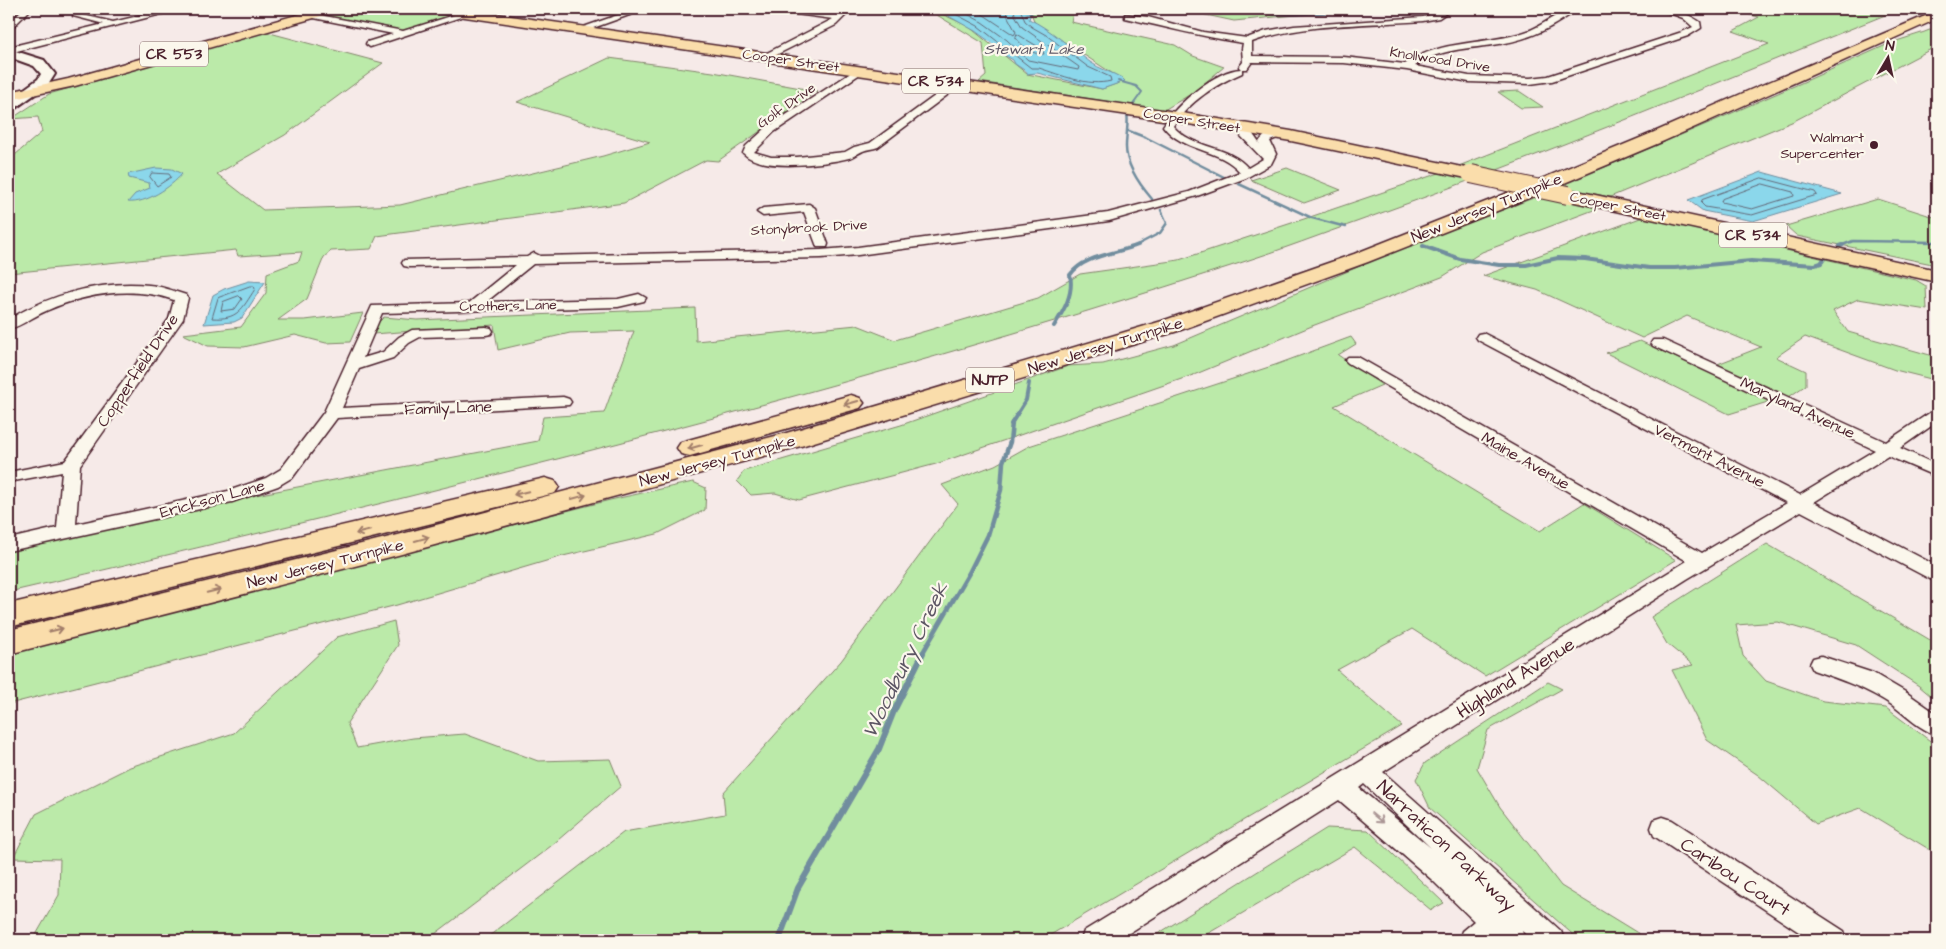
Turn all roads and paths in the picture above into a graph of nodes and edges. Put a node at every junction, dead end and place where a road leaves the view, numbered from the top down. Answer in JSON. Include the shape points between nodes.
{"nodes":[{"id":1,"x":26,"y":9,"type":"edge"},
{"id":2,"x":95,"y":9,"type":"edge"},
{"id":3,"x":177,"y":9,"type":"edge"},
{"id":4,"x":332,"y":9,"type":"edge"},
{"id":5,"x":438,"y":9,"type":"edge"},
{"id":6,"x":481,"y":9,"type":"edge"},
{"id":7,"x":642,"y":9,"type":"edge"},
{"id":8,"x":774,"y":9,"type":"edge"},
{"id":9,"x":845,"y":9,"type":"edge"},
{"id":10,"x":1448,"y":9,"type":"edge"},
{"id":11,"x":1573,"y":9,"type":"edge"},
{"id":12,"x":1663,"y":9,"type":"edge"},
{"id":13,"x":1932,"y":9,"type":"edge"},
{"id":14,"x":467,"y":13,"type":"junction"},
{"id":15,"x":309,"y":15,"type":"junction"},
{"id":16,"x":1937,"y":15,"type":"edge"},
{"id":17,"x":1128,"y":16,"type":"dead end"},
{"id":18,"x":840,"y":17,"type":"junction"},
{"id":19,"x":114,"y":24,"type":"junction"},
{"id":20,"x":9,"y":26,"type":"edge"},
{"id":21,"x":579,"y":30,"type":"junction"},
{"id":22,"x":402,"y":34,"type":"junction"},
{"id":23,"x":1248,"y":41,"type":"junction"},
{"id":24,"x":370,"y":44,"type":"dead end"},
{"id":25,"x":9,"y":51,"type":"edge"},
{"id":26,"x":768,"y":56,"type":"junction"},
{"id":27,"x":1249,"y":59,"type":"junction"},
{"id":28,"x":1407,"y":67,"type":"junction"},
{"id":29,"x":860,"y":70,"type":"junction"},
{"id":30,"x":957,"y":84,"type":"junction"},
{"id":31,"x":30,"y":93,"type":"junction"},
{"id":32,"x":9,"y":96,"type":"edge"},
{"id":33,"x":9,"y":106,"type":"edge"},
{"id":34,"x":1176,"y":117,"type":"junction"},
{"id":35,"x":1238,"y":127,"type":"junction"},
{"id":36,"x":1291,"y":136,"type":"junction"},
{"id":37,"x":1268,"y":157,"type":"junction"},
{"id":38,"x":1242,"y":176,"type":"junction"},
{"id":39,"x":1148,"y":206,"type":"junction"},
{"id":40,"x":763,"y":212,"type":"dead end"},
{"id":41,"x":822,"y":244,"type":"junction"},
{"id":42,"x":531,"y":259,"type":"junction"},
{"id":43,"x":409,"y":263,"type":"dead end"},
{"id":44,"x":1937,"y":276,"type":"edge"},
{"id":45,"x":639,"y":298,"type":"dead end"},
{"id":46,"x":474,"y":305,"type":"junction"},
{"id":47,"x":377,"y":309,"type":"joint"},
{"id":48,"x":9,"y":325,"type":"edge"},
{"id":49,"x":486,"y":331,"type":"dead end"},
{"id":50,"x":1483,"y":337,"type":"dead end"},
{"id":51,"x":402,"y":342,"type":"junction"},
{"id":52,"x":1658,"y":343,"type":"dead end"},
{"id":53,"x":360,"y":347,"type":"junction"},
{"id":54,"x":1353,"y":360,"type":"dead end"},
{"id":55,"x":352,"y":366,"type":"junction"},
{"id":56,"x":563,"y":402,"type":"dead end"},
{"id":57,"x":332,"y":413,"type":"junction"},
{"id":58,"x":1937,"y":415,"type":"edge"},
{"id":59,"x":1887,"y":448,"type":"junction"},
{"id":60,"x":70,"y":465,"type":"junction"},
{"id":61,"x":1937,"y":472,"type":"edge"},
{"id":62,"x":9,"y":477,"type":"edge"},
{"id":63,"x":1800,"y":502,"type":"junction"},
{"id":64,"x":66,"y":532,"type":"junction"},
{"id":65,"x":9,"y":545,"type":"edge"},
{"id":66,"x":1700,"y":560,"type":"junction"},
{"id":67,"x":1937,"y":574,"type":"edge"},
{"id":68,"x":9,"y":616,"type":"edge"},
{"id":69,"x":9,"y":642,"type":"edge"},
{"id":70,"x":1821,"y":664,"type":"dead end"},
{"id":71,"x":1937,"y":726,"type":"edge"},
{"id":72,"x":1365,"y":770,"type":"junction"},
{"id":73,"x":1340,"y":786,"type":"junction"},
{"id":74,"x":1663,"y":828,"type":"dead end"},
{"id":75,"x":1493,"y":922,"type":"junction"},
{"id":76,"x":1094,"y":940,"type":"edge"},
{"id":77,"x":1472,"y":940,"type":"edge"},
{"id":78,"x":1512,"y":940,"type":"edge"},
{"id":79,"x":1551,"y":940,"type":"edge"},
{"id":80,"x":1834,"y":940,"type":"edge"}],
"edges":[{"from":1,"to":20,"type":"street"},
{"from":2,"to":19,"type":"street","via":[[77,16]]},
{"from":3,"to":19,"type":"street"},
{"from":4,"to":15,"type":"main road","number":"CR 553"},
{"from":5,"to":14,"type":"main road","name":"Cooper Street","number":"CR 534"},
{"from":6,"to":14,"type":"street"},
{"from":7,"to":21,"type":"street"},
{"from":8,"to":18,"type":"street"},
{"from":9,"to":18,"type":"street"},
{"from":10,"to":23,"type":"street","via":[[1436,16],[1423,18],[1279,30]]},
{"from":11,"to":28,"type":"street","via":[[1530,33],[1497,42],[1433,51],[1420,56]]},
{"from":12,"to":28,"type":"street","name":"Knollwood Drive","via":[[1686,16],[1697,24],[1697,28],[1550,79],[1514,82],[1469,79]]},
{"from":13,"to":68,"type":"main road","name":"New Jersey Turnpike","number":"NJTP","one_way":true,"via":[[1454,205],[1267,274],[1094,331],[592,475]]},
{"from":14,"to":21,"type":"main road","name":"Cooper Street","number":"CR 534"},
{"from":14,"to":22,"type":"street"},
{"from":15,"to":22,"type":"street"},
{"from":15,"to":31,"type":"main road","number":"CR 553"},
{"from":69,"to":16,"type":"main road","name":"New Jersey Turnpike","number":"NJTP","one_way":true,"via":[[398,545],[792,440],[1170,326],[1361,258],[1500,203]]},
{"from":17,"to":23,"type":"street","via":[[1148,18],[1209,36]]},
{"from":18,"to":26,"type":"street"},
{"from":19,"to":25,"type":"street"},
{"from":21,"to":26,"type":"main road","name":"Cooper Street","number":"CR 534"},
{"from":22,"to":24,"type":"street"},
{"from":23,"to":27,"type":"street"},
{"from":25,"to":31,"type":"street","via":[[47,71],[43,82]]},
{"from":26,"to":29,"type":"main road","name":"Cooper Street","number":"CR 534"},
{"from":27,"to":28,"type":"street","name":"Knollwood Drive","via":[[1334,60]]},
{"from":27,"to":34,"type":"street","via":[[1234,78],[1190,112]]},
{"from":29,"to":30,"type":"main road","name":"Cooper Street","number":"CR 534"},
{"from":29,"to":30,"type":"street","name":"Golf Drive","via":[[770,130],[748,153],[788,160],[848,155],[874,145]]},
{"from":30,"to":34,"type":"main road","name":"Cooper Street","number":"CR 534"},
{"from":31,"to":32,"type":"main road","number":"CR 553"},
{"from":31,"to":33,"type":"street"},
{"from":34,"to":35,"type":"main road","name":"Cooper Street","number":"CR 534"},
{"from":34,"to":38,"type":"street","via":[[1168,126],[1170,130],[1237,162],[1246,172]]},
{"from":35,"to":36,"type":"main road","name":"Cooper Street","number":"CR 534"},
{"from":35,"to":37,"type":"street","via":[[1246,131],[1258,150]]},
{"from":36,"to":37,"type":"street","via":[[1266,139],[1264,142],[1271,154]]},
{"from":36,"to":44,"type":"main road","name":"Cooper Street","number":"CR 534","bridge":true},
{"from":37,"to":38,"type":"street","name":"Stonybrook Drive","via":[[1267,162]]},
{"from":38,"to":39,"type":"street","name":"Stonybrook Drive"},
{"from":39,"to":41,"type":"street","name":"Stonybrook Drive","via":[[1119,207],[845,244]]},
{"from":39,"to":42,"type":"street","name":"Stonybrook Drive","via":[[1109,217],[858,251]]},
{"from":40,"to":41,"type":"street","via":[[809,208]]},
{"from":41,"to":42,"type":"street","name":"Stonybrook Drive","via":[[565,250],[537,253]]},
{"from":42,"to":43,"type":"street","name":"Stonybrook Drive"},
{"from":42,"to":46,"type":"street"},
{"from":45,"to":46,"type":"street","name":"Crothers Lane","via":[[618,303]]},
{"from":46,"to":47,"type":"street","name":"Crothers Lane"},
{"from":47,"to":53,"type":"street","name":"Erickson Lane"},
{"from":48,"to":60,"type":"street","name":"Copperfield Drive","via":[[26,313],[67,298],[116,288],[150,289],[181,298],[176,319]]},
{"from":49,"to":51,"type":"street","via":[[417,333]]},
{"from":50,"to":63,"type":"street","name":"Vermont Avenue"},
{"from":51,"to":53,"type":"street"},
{"from":51,"to":55,"type":"street","via":[[388,354]]},
{"from":52,"to":59,"type":"street","name":"Maryland Avenue"},
{"from":53,"to":55,"type":"street","name":"Erickson Lane"},
{"from":54,"to":66,"type":"street","name":"Maine Avenue"},
{"from":55,"to":57,"type":"street","name":"Erickson Lane"},
{"from":56,"to":57,"type":"street","name":"Family Lane"},
{"from":57,"to":64,"type":"street","name":"Erickson Lane","via":[[287,473],[272,482],[232,496]]},
{"from":58,"to":59,"type":"street","name":"Highland Avenue"},
{"from":59,"to":61,"type":"street","name":"Maryland Avenue"},
{"from":59,"to":63,"type":"street","name":"Highland Avenue"},
{"from":60,"to":62,"type":"street"},
{"from":60,"to":64,"type":"street"},
{"from":63,"to":66,"type":"street","name":"Highland Avenue"},
{"from":63,"to":67,"type":"street","name":"Vermont Avenue"},
{"from":64,"to":65,"type":"street","name":"Erickson Lane"},
{"from":66,"to":72,"type":"street","name":"Highland Avenue"},
{"from":70,"to":71,"type":"street","via":[[1865,679]]},
{"from":72,"to":73,"type":"street","name":"Highland Avenue"},
{"from":72,"to":79,"type":"street","name":"Narraticon Parkway"},
{"from":73,"to":75,"type":"street","name":"Narraticon Parkway","one_way":true,"via":[[1440,870]]},
{"from":73,"to":76,"type":"street","name":"Highland Avenue"},
{"from":74,"to":80,"type":"street","name":"Caribou Court"},
{"from":75,"to":77,"type":"street"},
{"from":75,"to":78,"type":"street","name":"Narraticon Parkway"}]}
